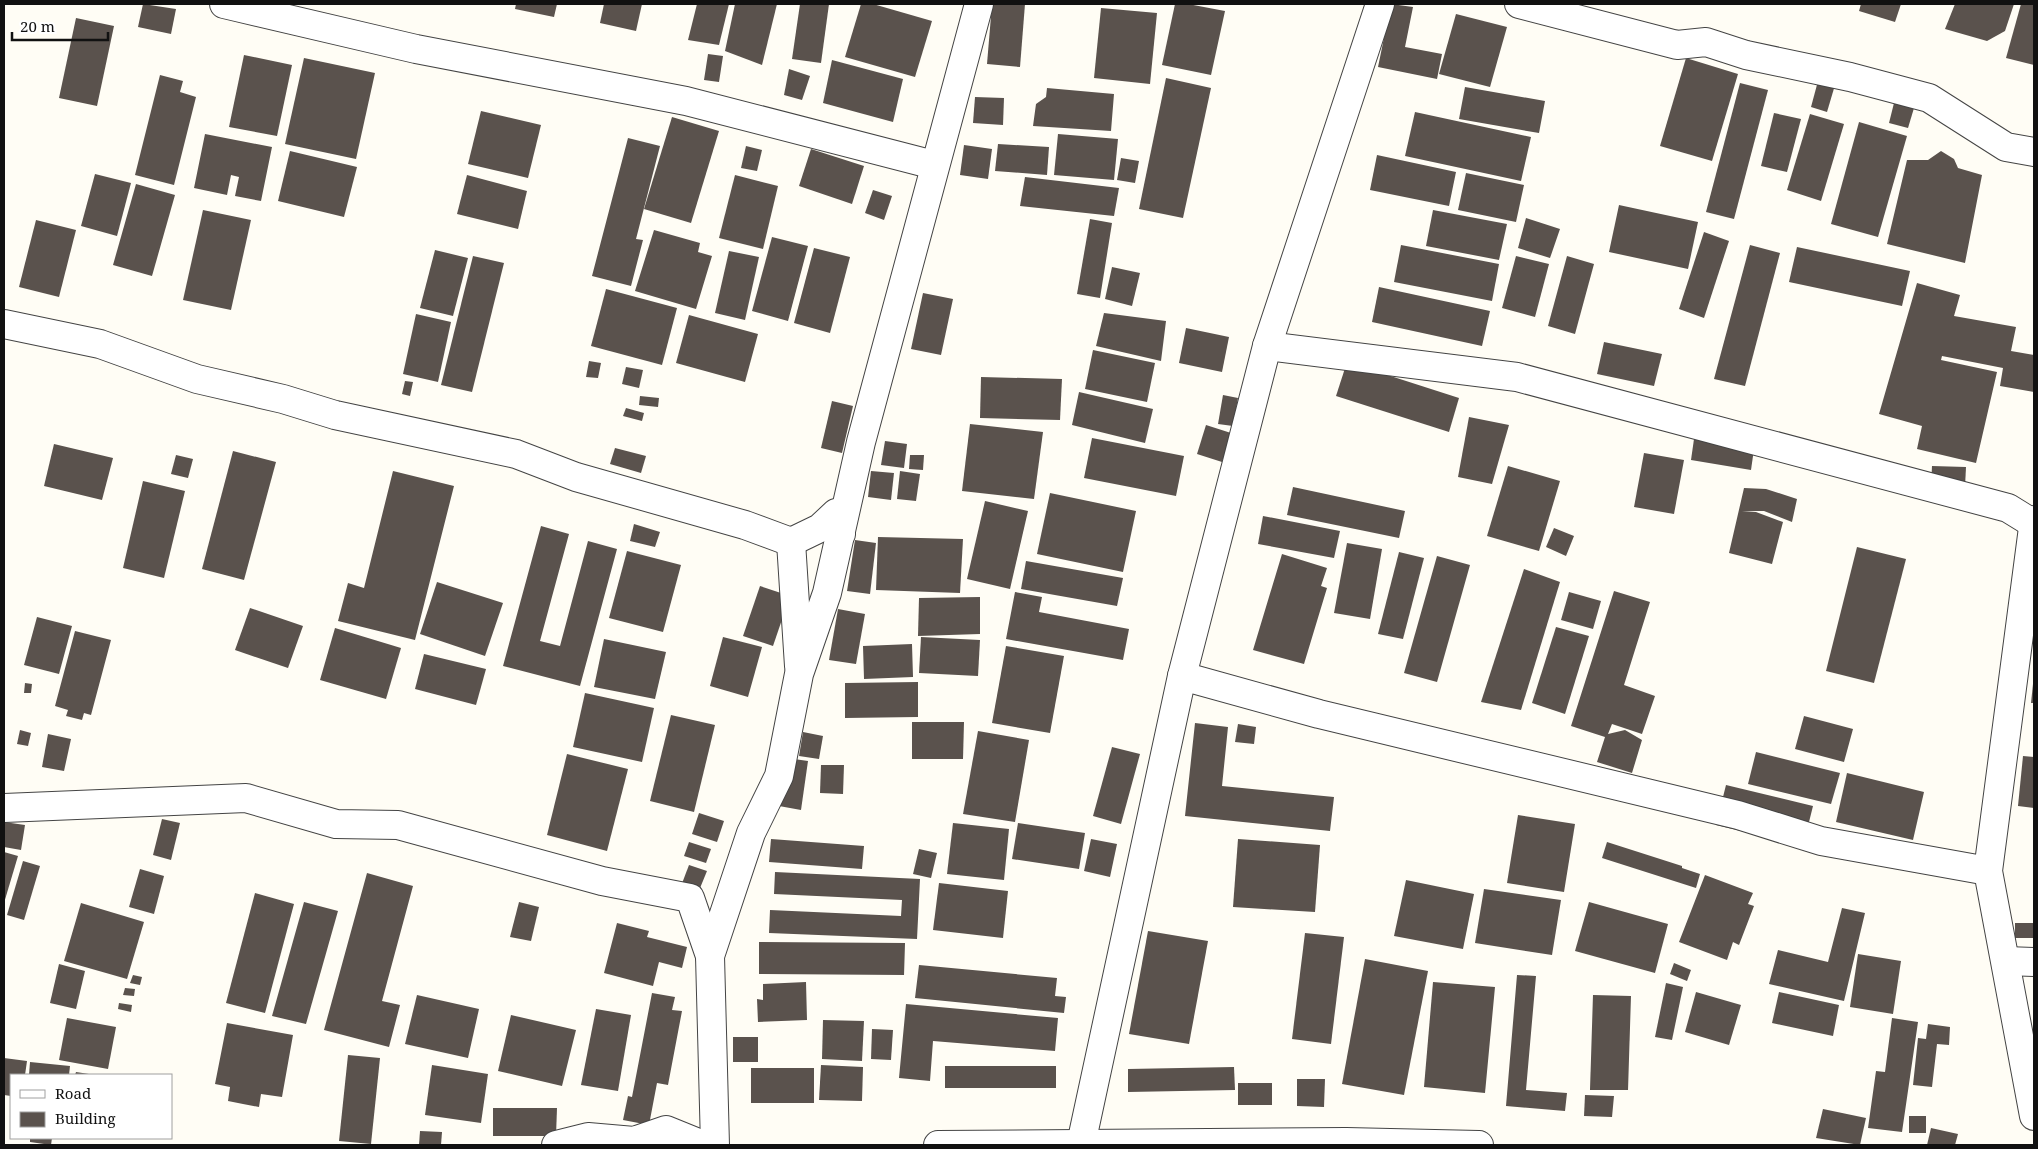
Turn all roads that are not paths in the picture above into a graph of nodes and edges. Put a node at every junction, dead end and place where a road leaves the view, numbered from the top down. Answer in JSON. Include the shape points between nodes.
{"nodes":[{"id":1,"x":224,"y":4,"type":"edge"},
{"id":2,"x":979,"y":4,"type":"edge"},
{"id":3,"x":1380,"y":4,"type":"edge"},
{"id":4,"x":1519,"y":4,"type":"edge"},
{"id":5,"x":2034,"y":152,"type":"edge"},
{"id":6,"x":934,"y":165,"type":"junction"},
{"id":7,"x":4,"y":324,"type":"edge"},
{"id":8,"x":1267,"y":346,"type":"junction"},
{"id":9,"x":2034,"y":520,"type":"edge"},
{"id":10,"x":2034,"y":524,"type":"edge"},
{"id":11,"x":842,"y":535,"type":"junction"},
{"id":12,"x":791,"y":542,"type":"junction"},
{"id":13,"x":799,"y":674,"type":"junction"},
{"id":14,"x":1182,"y":676,"type":"junction"},
{"id":15,"x":4,"y":808,"type":"edge"},
{"id":16,"x":1988,"y":871,"type":"junction"},
{"id":17,"x":710,"y":956,"type":"junction"},
{"id":18,"x":2006,"y":961,"type":"junction"},
{"id":19,"x":2034,"y":962,"type":"edge"},
{"id":20,"x":2034,"y":1116,"type":"edge"},
{"id":21,"x":1081,"y":1144,"type":"junction"},
{"id":22,"x":1150,"y":1144,"type":"edge"},
{"id":23,"x":556,"y":1145,"type":"edge"},
{"id":24,"x":703,"y":1145,"type":"edge"},
{"id":25,"x":715,"y":1145,"type":"edge"},
{"id":26,"x":938,"y":1145,"type":"edge"},
{"id":27,"x":1479,"y":1145,"type":"edge"}],
"edges":[{"from":1,"to":6,"type":"street","via":[[416,49],[686,101]]},
{"from":2,"to":6,"type":"street"},
{"from":3,"to":8,"type":"street"},
{"from":4,"to":5,"type":"street","via":[[1677,45],[1706,42],[1746,55],[1929,98],[2006,147]]},
{"from":6,"to":11,"type":"street","via":[[861,442]]},
{"from":7,"to":12,"type":"street","via":[[100,344],[197,380],[283,399],[335,415],[516,454],[576,477]]},
{"from":8,"to":10,"type":"street","via":[[1517,377],[2008,508]]},
{"from":8,"to":14,"type":"street"},
{"from":9,"to":10,"type":"street"},
{"from":10,"to":16,"type":"street"},
{"from":11,"to":12,"type":"street","via":[[836,513],[820,528]]},
{"from":11,"to":13,"type":"street","via":[[818,625]]},
{"from":12,"to":13,"type":"street"},
{"from":13,"to":17,"type":"street","via":[[778,776],[751,833]]},
{"from":14,"to":16,"type":"street","via":[[1320,714],[1738,816],[1821,841]]},
{"from":14,"to":21,"type":"street"},
{"from":15,"to":17,"type":"street","via":[[246,798],[336,824],[398,825],[602,881],[690,898]]},
{"from":16,"to":18,"type":"street"},
{"from":17,"to":25,"type":"street"},
{"from":18,"to":19,"type":"street"},
{"from":18,"to":20,"type":"street"},
{"from":21,"to":22,"type":"street"},
{"from":21,"to":26,"type":"street"},
{"from":22,"to":27,"type":"street","via":[[1346,1142]]},
{"from":23,"to":24,"type":"street","via":[[588,1137],[634,1141],[666,1130]]}]}
